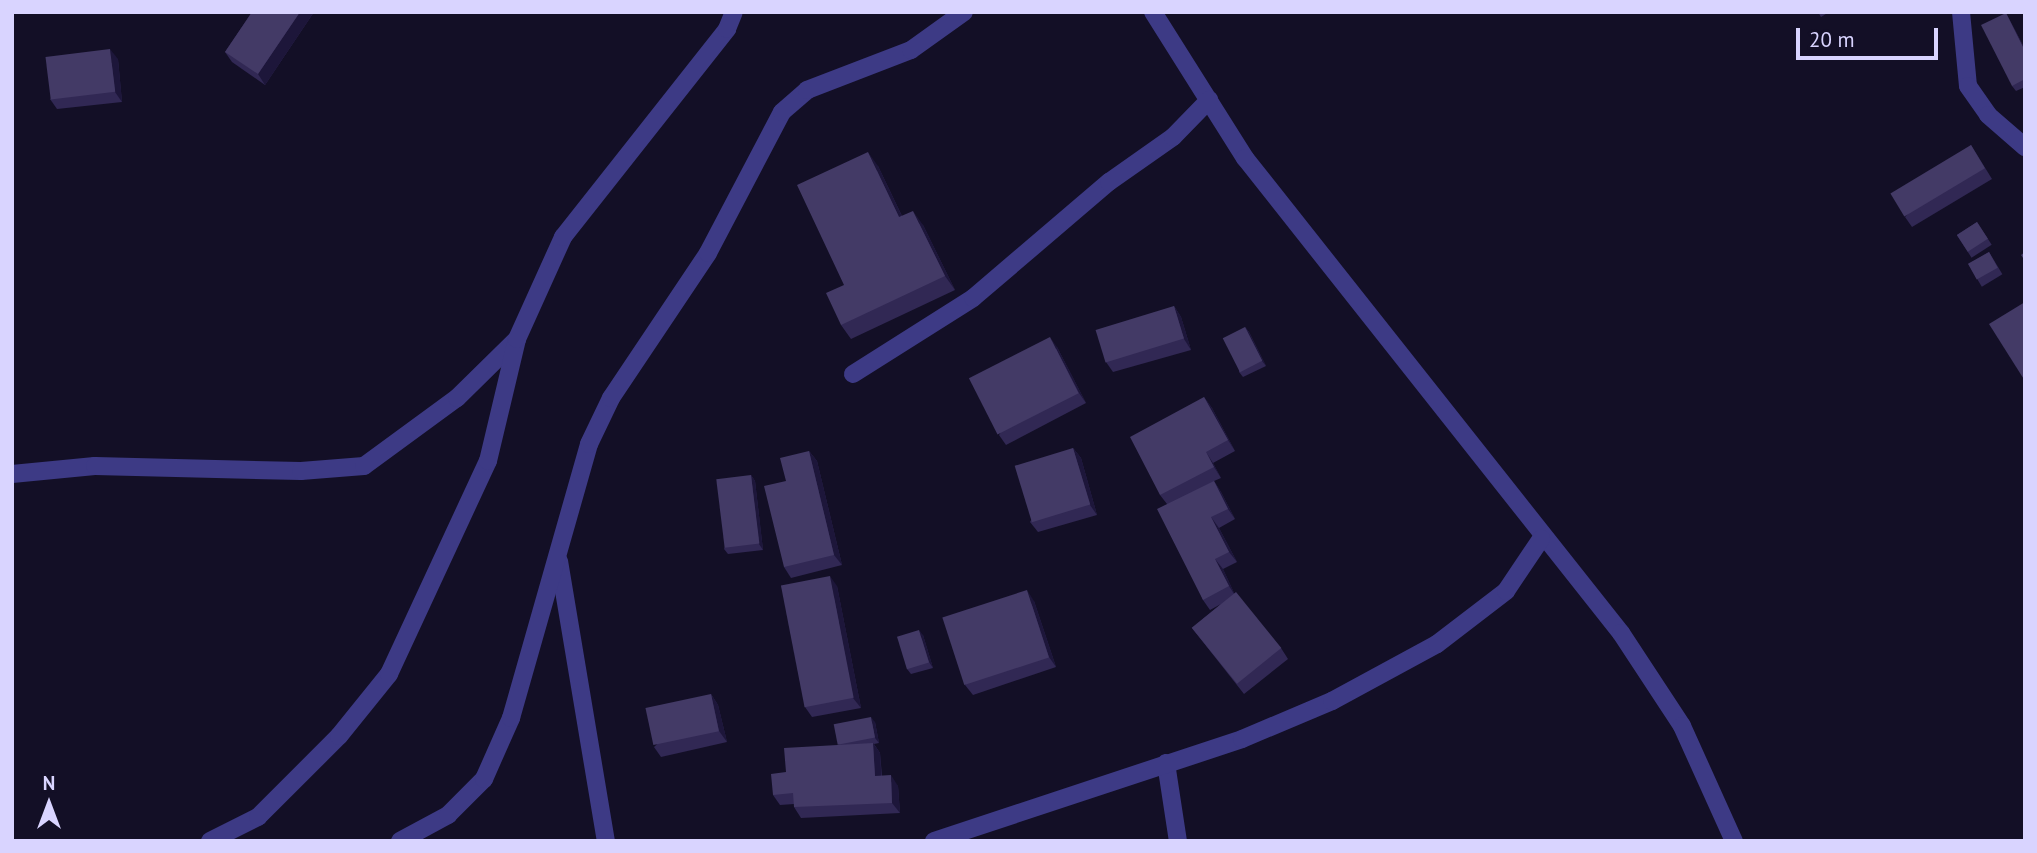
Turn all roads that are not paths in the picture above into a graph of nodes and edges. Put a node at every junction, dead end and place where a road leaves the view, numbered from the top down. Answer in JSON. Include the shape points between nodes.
{"nodes":[{"id":1,"x":734,"y":12,"type":"edge"},
{"id":2,"x":964,"y":12,"type":"edge"},
{"id":3,"x":1153,"y":12,"type":"edge"},
{"id":4,"x":1961,"y":12,"type":"edge"},
{"id":5,"x":1209,"y":100,"type":"junction"},
{"id":6,"x":2025,"y":147,"type":"edge"},
{"id":7,"x":517,"y":339,"type":"junction"},
{"id":8,"x":853,"y":374,"type":"dead end"},
{"id":9,"x":12,"y":474,"type":"edge"},
{"id":10,"x":1541,"y":540,"type":"junction"},
{"id":11,"x":558,"y":558,"type":"junction"},
{"id":12,"x":1166,"y":763,"type":"junction"},
{"id":13,"x":210,"y":841,"type":"edge"},
{"id":14,"x":400,"y":841,"type":"edge"},
{"id":15,"x":606,"y":841,"type":"edge"},
{"id":16,"x":934,"y":841,"type":"edge"},
{"id":17,"x":1178,"y":841,"type":"edge"},
{"id":18,"x":1734,"y":841,"type":"edge"}],
"edges":[{"from":1,"to":7,"type":"street","via":[[727,29],[563,237]]},
{"from":2,"to":11,"type":"street","via":[[911,50],[807,89],[782,112],[708,253],[611,398],[589,444]]},
{"from":3,"to":5,"type":"street"},
{"from":4,"to":6,"type":"street","via":[[1968,86],[1988,115]]},
{"from":5,"to":8,"type":"street","via":[[1173,137],[1109,182],[973,298]]},
{"from":5,"to":10,"type":"street","via":[[1252,169]]},
{"from":7,"to":9,"type":"street","via":[[457,398],[365,466],[301,471],[95,466]]},
{"from":7,"to":13,"type":"street","via":[[488,461],[394,665],[258,817]]},
{"from":10,"to":12,"type":"street","via":[[1506,591],[1437,645],[1332,701]]},
{"from":10,"to":18,"type":"street","via":[[1621,633],[1682,726]]},
{"from":11,"to":14,"type":"street","via":[[511,718],[484,779],[447,815]]},
{"from":11,"to":15,"type":"street"},
{"from":12,"to":16,"type":"street"},
{"from":12,"to":17,"type":"street"}]}
